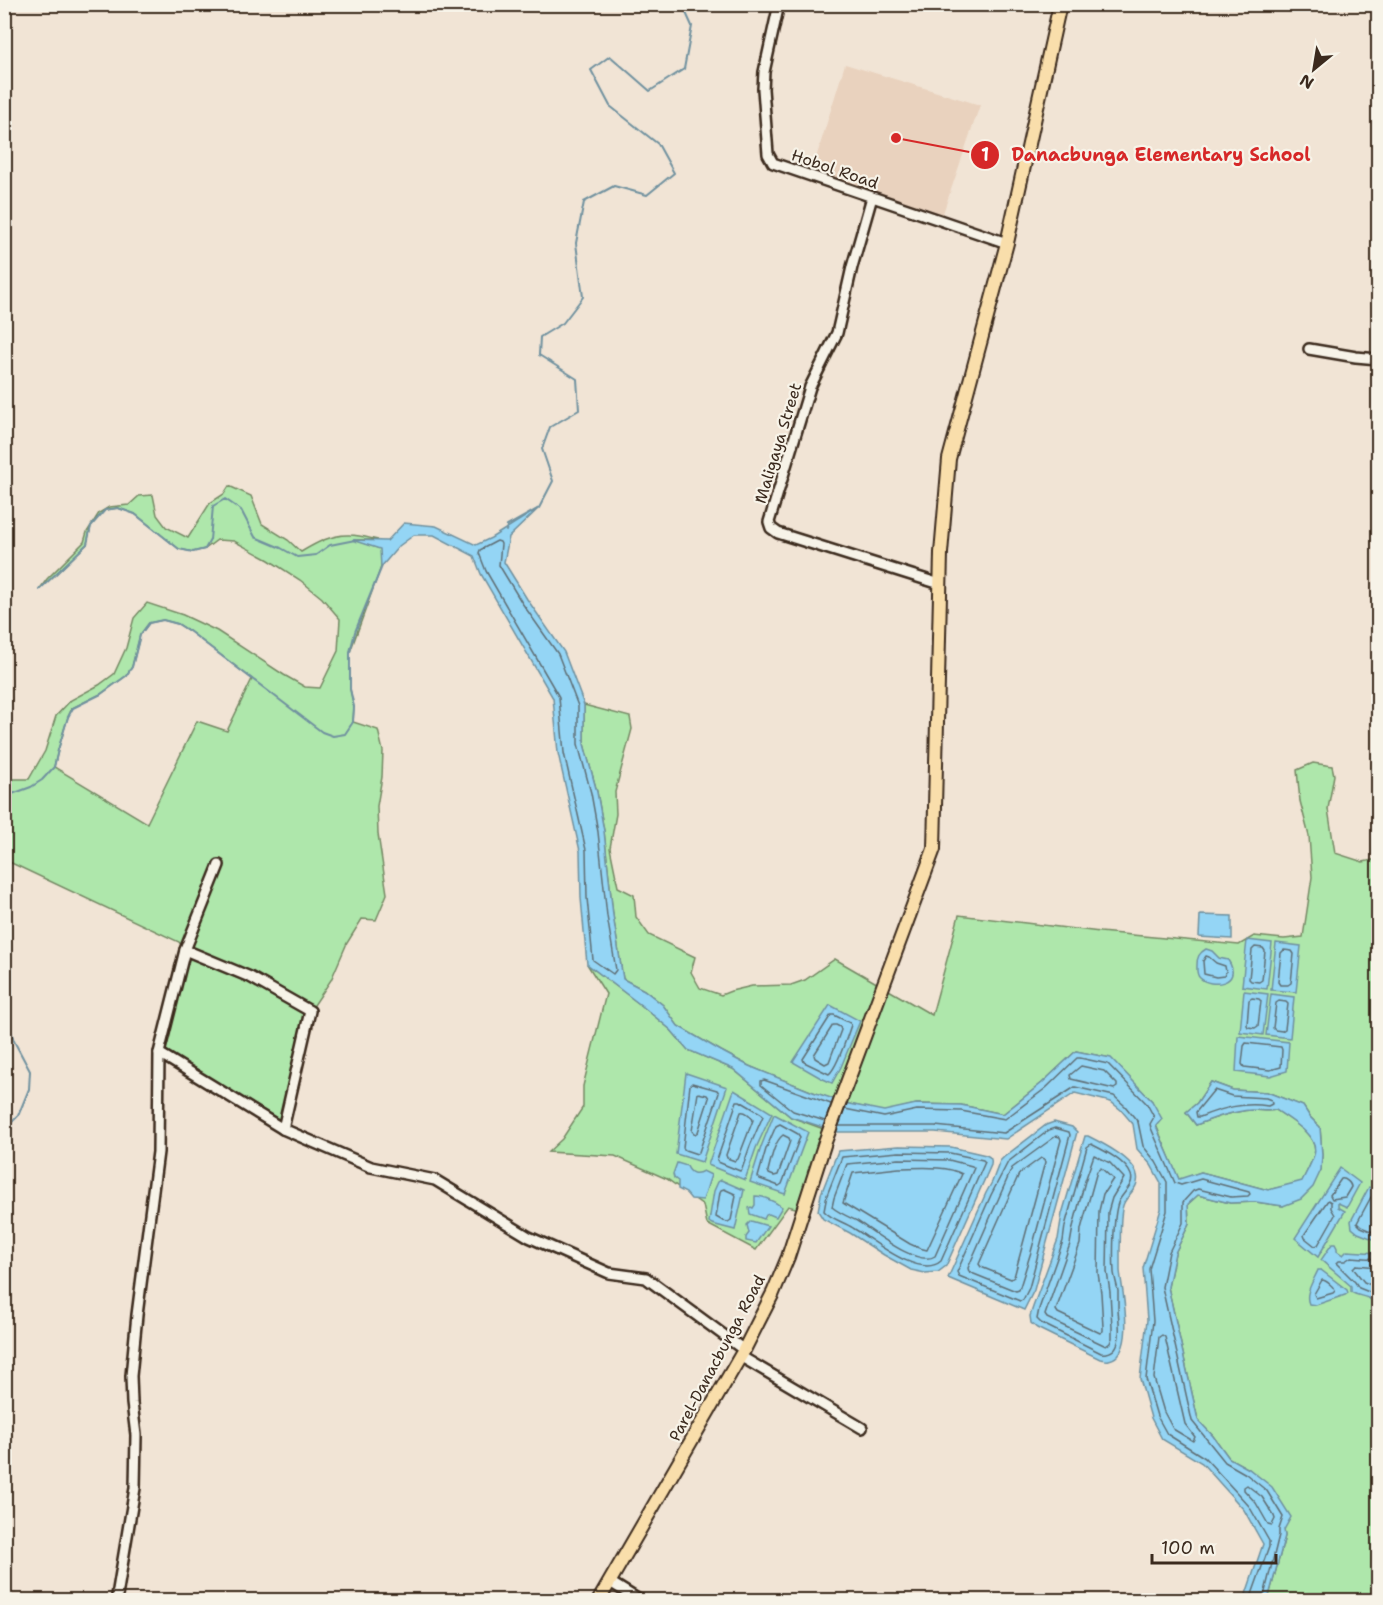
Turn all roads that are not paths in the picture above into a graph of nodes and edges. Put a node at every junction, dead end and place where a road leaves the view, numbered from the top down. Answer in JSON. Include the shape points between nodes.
{"nodes":[{"id":1,"x":779,"y":4,"type":"edge"},
{"id":2,"x":1060,"y":4,"type":"edge"},
{"id":3,"x":872,"y":197,"type":"junction"},
{"id":4,"x":1007,"y":243,"type":"junction"},
{"id":5,"x":1309,"y":349,"type":"dead end"},
{"id":6,"x":1378,"y":359,"type":"edge"},
{"id":7,"x":940,"y":584,"type":"junction"},
{"id":8,"x":219,"y":865,"type":"dead end"},
{"id":9,"x":185,"y":950,"type":"junction"},
{"id":10,"x":159,"y":1053,"type":"junction"},
{"id":11,"x":283,"y":1129,"type":"junction"},
{"id":12,"x":742,"y":1353,"type":"junction"},
{"id":13,"x":862,"y":1428,"type":"dead end"},
{"id":14,"x":610,"y":1582,"type":"junction"},
{"id":15,"x":117,"y":1600,"type":"edge"},
{"id":16,"x":599,"y":1600,"type":"edge"},
{"id":17,"x":639,"y":1600,"type":"edge"}],
"edges":[{"from":1,"to":3,"type":"street","name":"Hobol Road","via":[[762,89],[770,159],[779,166]]},
{"from":2,"to":4,"type":"main road","name":"Parel-Danacbunga Road"},
{"from":3,"to":4,"type":"street","name":"Hobol Road"},
{"from":3,"to":7,"type":"street","name":"Maligaya Street","via":[[837,333],[810,387],[771,528]]},
{"from":4,"to":7,"type":"main road","name":"Parel-Danacbunga Road","via":[[949,459]]},
{"from":5,"to":6,"type":"street"},
{"from":7,"to":12,"type":"main road","name":"Parel-Danacbunga Road","via":[[934,849],[825,1142],[788,1257]]},
{"from":8,"to":9,"type":"street"},
{"from":9,"to":10,"type":"street"},
{"from":9,"to":11,"type":"street","via":[[250,977],[310,1011]]},
{"from":10,"to":11,"type":"street"},
{"from":10,"to":15,"type":"street","via":[[158,1152],[131,1376],[135,1488]]},
{"from":11,"to":12,"type":"street","via":[[371,1167],[435,1180],[529,1237],[609,1273],[646,1278]]},
{"from":12,"to":13,"type":"street"},
{"from":12,"to":14,"type":"main road","name":"Parel-Danacbunga Road"},
{"from":14,"to":16,"type":"main road","name":"Parel-Danacbunga Road"},
{"from":14,"to":17,"type":"street"}]}
